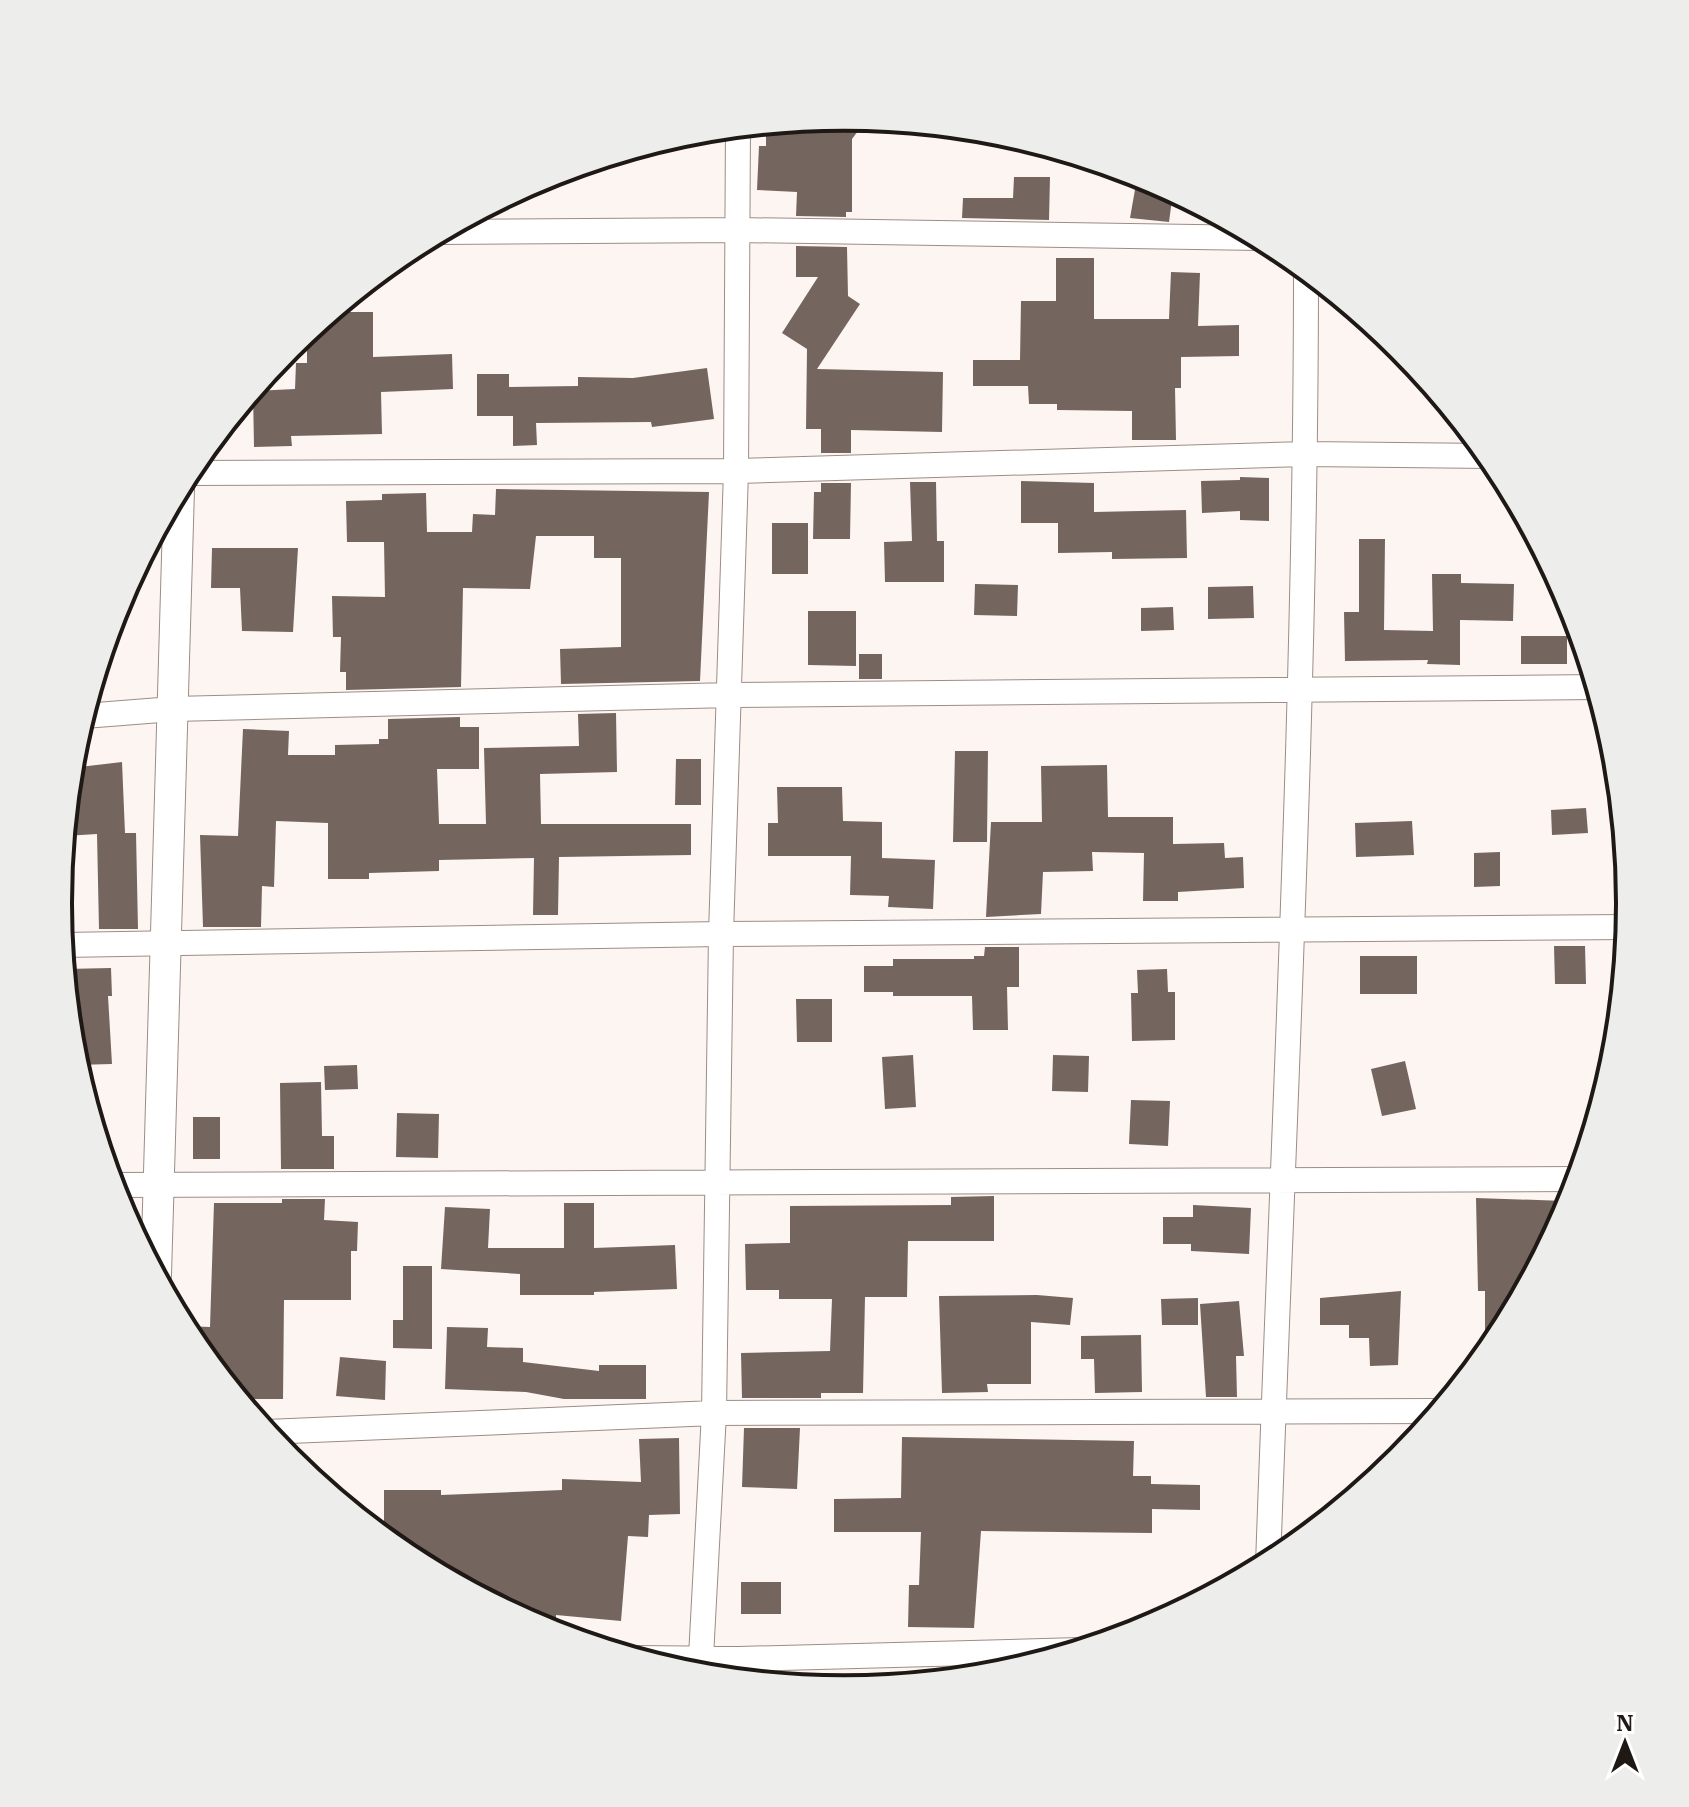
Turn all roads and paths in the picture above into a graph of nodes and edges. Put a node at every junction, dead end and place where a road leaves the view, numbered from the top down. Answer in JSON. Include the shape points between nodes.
{"nodes":[{"id":1,"x":738,"y":139,"type":"edge"},
{"id":2,"x":739,"y":230,"type":"junction"},
{"id":3,"x":462,"y":232,"type":"edge"},
{"id":4,"x":1237,"y":238,"type":"edge"},
{"id":5,"x":1306,"y":284,"type":"edge"},
{"id":6,"x":1306,"y":454,"type":"junction"},
{"id":7,"x":1474,"y":456,"type":"edge"},
{"id":8,"x":736,"y":471,"type":"junction"},
{"id":9,"x":203,"y":473,"type":"edge"},
{"id":10,"x":178,"y":512,"type":"edge"},
{"id":11,"x":1586,"y":687,"type":"edge"},
{"id":12,"x":1298,"y":688,"type":"junction"},
{"id":13,"x":731,"y":695,"type":"junction"},
{"id":14,"x":173,"y":709,"type":"junction"},
{"id":15,"x":96,"y":715,"type":"edge"},
{"id":16,"x":1616,"y":927,"type":"edge"},
{"id":17,"x":1292,"y":929,"type":"junction"},
{"id":18,"x":721,"y":934,"type":"junction"},
{"id":19,"x":74,"y":945,"type":"edge"},
{"id":20,"x":163,"y":946,"type":"junction"},
{"id":21,"x":1566,"y":1179,"type":"edge"},
{"id":22,"x":1282,"y":1180,"type":"junction"},
{"id":23,"x":717,"y":1182,"type":"junction"},
{"id":24,"x":158,"y":1184,"type":"junction"},
{"id":25,"x":126,"y":1185,"type":"edge"},
{"id":26,"x":156,"y":1254,"type":"edge"},
{"id":27,"x":1427,"y":1411,"type":"edge"},
{"id":28,"x":714,"y":1413,"type":"junction"},
{"id":29,"x":1273,"y":1413,"type":"junction"},
{"id":30,"x":281,"y":1431,"type":"edge"},
{"id":31,"x":1269,"y":1549,"type":"edge"},
{"id":32,"x":1036,"y":1652,"type":"edge"},
{"id":33,"x":700,"y":1662,"type":"edge"},
{"id":34,"x":720,"y":1665,"type":"edge"}],
"edges":[{"from":1,"to":2,"type":"street"},
{"from":2,"to":3,"type":"street"},
{"from":2,"to":4,"type":"street"},
{"from":2,"to":8,"type":"street"},
{"from":5,"to":6,"type":"street"},
{"from":6,"to":7,"type":"street"},
{"from":6,"to":8,"type":"street"},
{"from":6,"to":12,"type":"street"},
{"from":8,"to":9,"type":"street"},
{"from":8,"to":13,"type":"street"},
{"from":10,"to":14,"type":"street"},
{"from":11,"to":12,"type":"street"},
{"from":12,"to":13,"type":"street"},
{"from":12,"to":17,"type":"street"},
{"from":13,"to":14,"type":"street"},
{"from":13,"to":18,"type":"street"},
{"from":14,"to":15,"type":"street"},
{"from":14,"to":20,"type":"street"},
{"from":16,"to":17,"type":"street"},
{"from":17,"to":18,"type":"street"},
{"from":17,"to":22,"type":"street"},
{"from":18,"to":20,"type":"street"},
{"from":18,"to":23,"type":"street"},
{"from":19,"to":20,"type":"street"},
{"from":20,"to":24,"type":"street"},
{"from":21,"to":22,"type":"street"},
{"from":22,"to":23,"type":"street"},
{"from":22,"to":29,"type":"street"},
{"from":23,"to":24,"type":"street"},
{"from":23,"to":28,"type":"street"},
{"from":24,"to":25,"type":"street"},
{"from":24,"to":26,"type":"street"},
{"from":27,"to":29,"type":"street"},
{"from":28,"to":29,"type":"street"},
{"from":28,"to":30,"type":"street"},
{"from":28,"to":33,"type":"street"},
{"from":29,"to":31,"type":"street"},
{"from":32,"to":34,"type":"street"}]}
